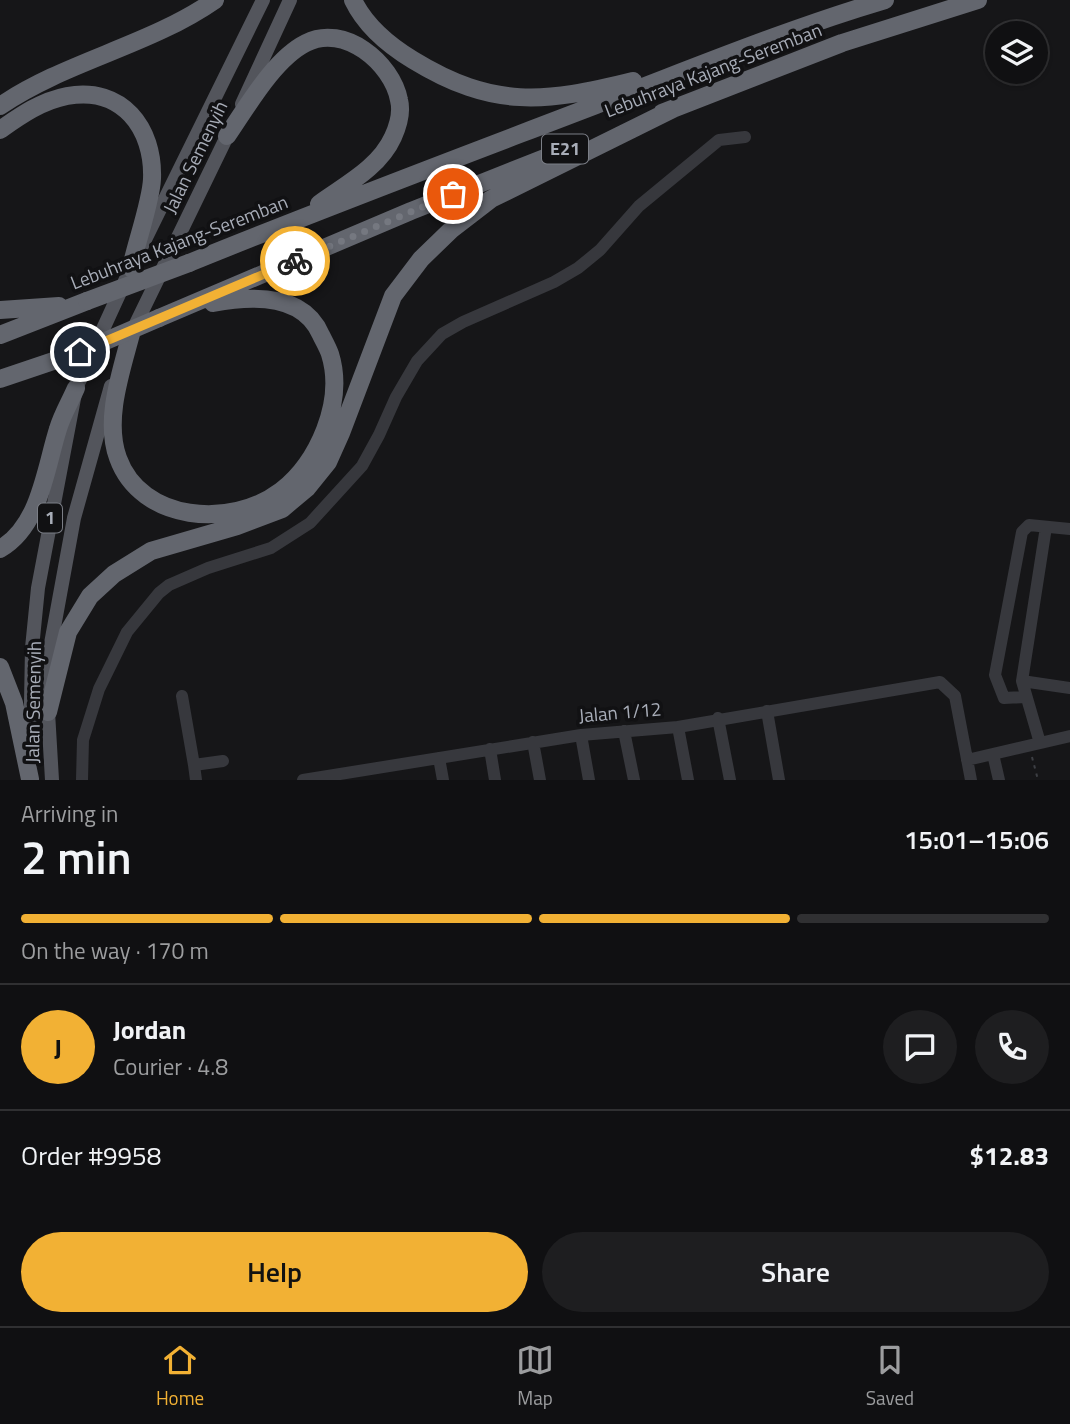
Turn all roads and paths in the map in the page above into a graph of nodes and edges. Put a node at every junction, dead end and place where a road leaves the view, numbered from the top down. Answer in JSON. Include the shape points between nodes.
{"nodes":[{"id":1,"x":215,"y":0,"type":"edge"},
{"id":2,"x":262,"y":0,"type":"edge"},
{"id":3,"x":290,"y":0,"type":"edge"},
{"id":4,"x":354,"y":0,"type":"edge"},
{"id":5,"x":885,"y":0,"type":"edge"},
{"id":6,"x":978,"y":0,"type":"edge"},
{"id":7,"x":704,"y":64,"type":"junction"},
{"id":8,"x":0,"y":106,"type":"edge"},
{"id":9,"x":673,"y":109,"type":"junction"},
{"id":10,"x":0,"y":130,"type":"edge"},
{"id":11,"x":227,"y":136,"type":"junction"},
{"id":12,"x":745,"y":137,"type":"dead end"},
{"id":13,"x":302,"y":217,"type":"junction"},
{"id":14,"x":131,"y":268,"type":"junction"},
{"id":15,"x":79,"y":304,"type":"junction"},
{"id":16,"x":0,"y":310,"type":"edge"},
{"id":17,"x":180,"y":310,"type":"junction"},
{"id":18,"x":131,"y":334,"type":"junction"},
{"id":19,"x":0,"y":335,"type":"edge"},
{"id":20,"x":0,"y":379,"type":"edge"},
{"id":21,"x":76,"y":388,"type":"junction"},
{"id":22,"x":1046,"y":527,"type":"junction"},
{"id":23,"x":1070,"y":529,"type":"edge"},
{"id":24,"x":0,"y":549,"type":"edge"},
{"id":25,"x":0,"y":667,"type":"edge"},
{"id":26,"x":1022,"y":681,"type":"junction"},
{"id":27,"x":1070,"y":688,"type":"edge"},
{"id":28,"x":182,"y":696,"type":"dead end"},
{"id":29,"x":1026,"y":697,"type":"junction"},
{"id":30,"x":766,"y":711,"type":"junction"},
{"id":31,"x":48,"y":712,"type":"junction"},
{"id":32,"x":719,"y":719,"type":"junction"},
{"id":33,"x":678,"y":727,"type":"junction"},
{"id":34,"x":624,"y":731,"type":"junction"},
{"id":35,"x":581,"y":734,"type":"junction"},
{"id":36,"x":1070,"y":736,"type":"edge"},
{"id":37,"x":533,"y":743,"type":"junction"},
{"id":38,"x":1035,"y":744,"type":"junction"},
{"id":39,"x":490,"y":749,"type":"junction"},
{"id":40,"x":993,"y":754,"type":"junction"},
{"id":41,"x":439,"y":758,"type":"junction"},
{"id":42,"x":223,"y":761,"type":"dead end"},
{"id":43,"x":967,"y":761,"type":"junction"},
{"id":44,"x":194,"y":765,"type":"junction"},
{"id":45,"x":392,"y":765,"type":"junction"},
{"id":46,"x":344,"y":777,"type":"edge"},
{"id":47,"x":30,"y":780,"type":"edge"},
{"id":48,"x":52,"y":780,"type":"edge"},
{"id":49,"x":82,"y":780,"type":"edge"},
{"id":50,"x":196,"y":780,"type":"edge"},
{"id":51,"x":303,"y":780,"type":"edge"},
{"id":52,"x":395,"y":780,"type":"edge"},
{"id":53,"x":443,"y":780,"type":"edge"},
{"id":54,"x":495,"y":780,"type":"edge"},
{"id":55,"x":540,"y":780,"type":"edge"},
{"id":56,"x":589,"y":780,"type":"edge"},
{"id":57,"x":634,"y":780,"type":"edge"},
{"id":58,"x":688,"y":780,"type":"edge"},
{"id":59,"x":730,"y":780,"type":"edge"},
{"id":60,"x":779,"y":780,"type":"edge"},
{"id":61,"x":971,"y":780,"type":"edge"},
{"id":62,"x":999,"y":780,"type":"edge"},
{"id":63,"x":1038,"y":780,"type":"edge"}],
"edges":[{"from":1,"to":8,"type":"highway","via":[[169,27]]},
{"from":2,"to":14,"type":"main road","name":"Jalan Semenyih","number":"1"},
{"from":3,"to":11,"type":"main road","name":"Jalan Semenyih","number":"1"},
{"from":4,"to":7,"type":"highway","via":[[370,24],[400,52],[462,87],[498,95],[538,99],[578,95]]},
{"from":5,"to":7,"type":"highway","name":"Lebuhraya Kajang-Seremban","number":"E21"},
{"from":6,"to":9,"type":"highway","name":"Lebuhraya Kajang-Seremban","number":"E21","via":[[842,43]]},
{"from":7,"to":13,"type":"highway","name":"Lebuhraya Kajang-Seremban","number":"E21"},
{"from":9,"to":17,"type":"highway","name":"Lebuhraya Kajang-Seremban","number":"E21","via":[[496,176]]},
{"from":9,"to":31,"type":"highway","via":[[491,199],[428,252],[393,296],[341,433],[328,462],[307,488],[282,509],[151,551],[114,574],[90,596],[68,632]]},
{"from":10,"to":14,"type":"highway","via":[[31,108],[67,96],[92,96],[116,103],[135,118],[147,137],[152,182]]},
{"from":11,"to":13,"type":"highway","via":[[271,75],[307,42],[340,40],[376,60],[400,101],[392,139],[361,175]]},
{"from":11,"to":18,"type":"main road","name":"Jalan Semenyih","number":"1"},
{"from":12,"to":49,"type":"street","via":[[719,139],[639,206],[578,268],[442,334],[417,361],[362,466],[310,523],[271,548],[208,568],[159,593],[127,632],[99,689],[83,740]]},
{"from":13,"to":15,"type":"highway","name":"Lebuhraya Kajang-Seremban","number":"E21","bridge":true},
{"from":14,"to":21,"type":"main road","name":"Jalan Semenyih","number":"1"},
{"from":15,"to":16,"type":"highway"},
{"from":15,"to":19,"type":"highway","name":"Lebuhraya Kajang-Seremban","number":"E21"},
{"from":17,"to":18,"type":"highway","via":[[258,297],[288,304],[319,329],[331,355],[334,389],[327,425],[307,466],[280,492],[250,508],[219,514],[186,513],[153,502],[129,479],[117,458],[113,403]]},
{"from":17,"to":20,"type":"highway","name":"Lebuhraya Kajang-Seremban","number":"E21","bridge":true},
{"from":18,"to":31,"type":"main road","name":"Jalan Semenyih","number":"1","via":[[74,518],[51,649]]},
{"from":21,"to":24,"type":"highway","via":[[26,526]]},
{"from":21,"to":47,"type":"main road","name":"Jalan Semenyih","number":"1","via":[[38,588]]},
{"from":22,"to":23,"type":"street"},
{"from":22,"to":26,"type":"street"},
{"from":22,"to":29,"type":"street","via":[[1029,525],[1022,532],[995,675],[1004,698]]},
{"from":25,"to":47,"type":"highway","via":[[14,703]]},
{"from":26,"to":27,"type":"street"},
{"from":26,"to":29,"type":"street"},
{"from":28,"to":44,"type":"street"},
{"from":29,"to":38,"type":"street"},
{"from":30,"to":32,"type":"street","name":"Jalan 1/12"},
{"from":30,"to":43,"type":"street","name":"Jalan 1/12","via":[[940,682],[955,696]]},
{"from":30,"to":60,"type":"street"},
{"from":31,"to":48,"type":"main road","name":"Jalan Semenyih","number":"1"},
{"from":32,"to":33,"type":"street","name":"Jalan 1/12"},
{"from":32,"to":59,"type":"street"},
{"from":33,"to":34,"type":"street","name":"Jalan 1/12"},
{"from":33,"to":58,"type":"street"},
{"from":34,"to":35,"type":"street","name":"Jalan 1/12"},
{"from":34,"to":57,"type":"street"},
{"from":35,"to":37,"type":"street","name":"Jalan 1/12"},
{"from":35,"to":56,"type":"street"},
{"from":36,"to":38,"type":"street"},
{"from":37,"to":39,"type":"street","name":"Jalan 1/12"},
{"from":37,"to":55,"type":"street"},
{"from":38,"to":40,"type":"street"},
{"from":38,"to":63,"type":"path"},
{"from":39,"to":41,"type":"street","name":"Jalan 1/12"},
{"from":39,"to":54,"type":"street"},
{"from":40,"to":43,"type":"street"},
{"from":40,"to":62,"type":"street"},
{"from":41,"to":45,"type":"street","name":"Jalan 1/12"},
{"from":41,"to":53,"type":"street"},
{"from":42,"to":44,"type":"street"},
{"from":43,"to":61,"type":"street"},
{"from":44,"to":50,"type":"street"},
{"from":45,"to":46,"type":"street","name":"Jalan 1/12"},
{"from":45,"to":52,"type":"street"},
{"from":46,"to":51,"type":"street","name":"Jalan 1/12"}]}
